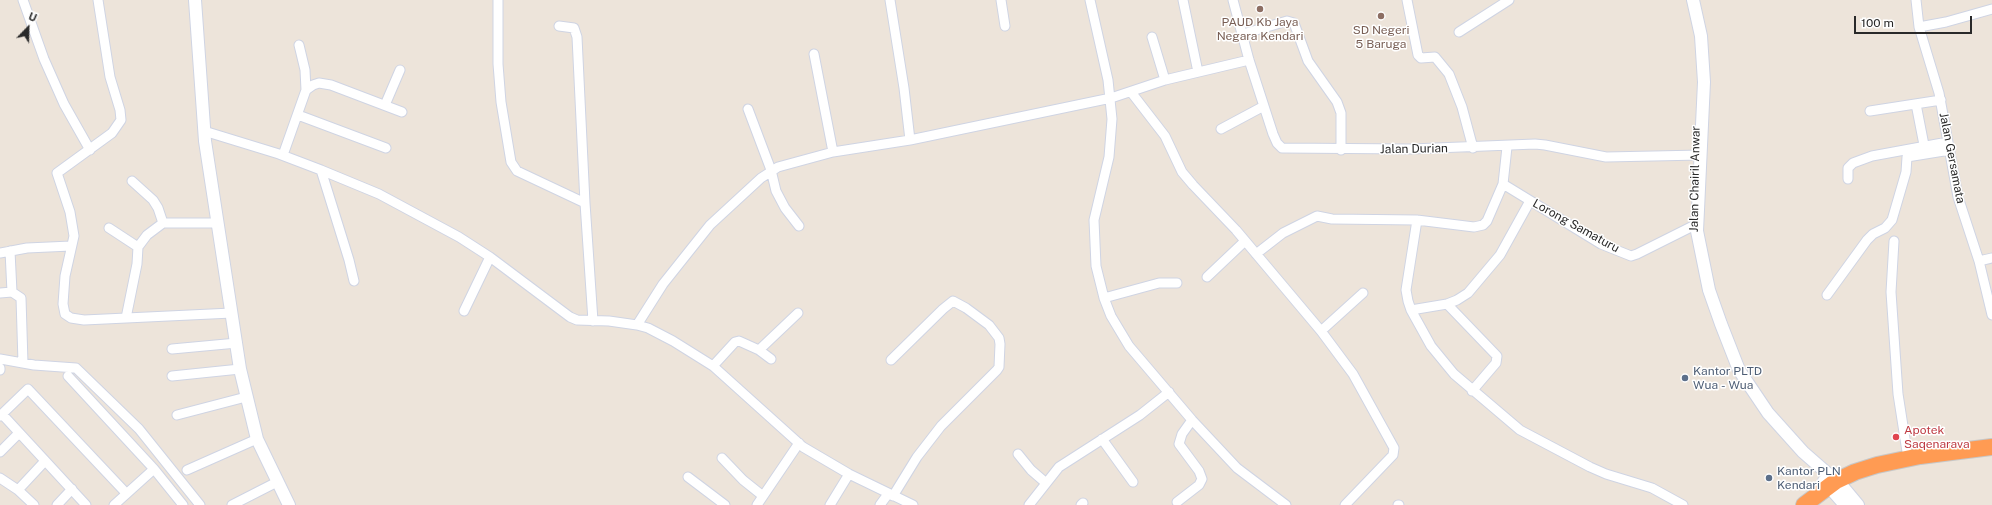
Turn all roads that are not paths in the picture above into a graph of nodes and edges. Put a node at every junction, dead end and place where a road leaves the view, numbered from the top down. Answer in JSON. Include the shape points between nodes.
{"nodes":[{"id":1,"x":23,"y":0,"type":"edge"},
{"id":2,"x":98,"y":0,"type":"edge"},
{"id":3,"x":195,"y":0,"type":"edge"},
{"id":4,"x":498,"y":0,"type":"edge"},
{"id":5,"x":890,"y":0,"type":"edge"},
{"id":6,"x":1001,"y":0,"type":"edge"},
{"id":7,"x":1090,"y":0,"type":"edge"},
{"id":8,"x":1183,"y":0,"type":"edge"},
{"id":9,"x":1233,"y":0,"type":"edge"},
{"id":10,"x":1407,"y":0,"type":"edge"},
{"id":11,"x":1509,"y":0,"type":"edge"},
{"id":12,"x":1692,"y":0,"type":"edge"},
{"id":13,"x":1916,"y":0,"type":"edge"},
{"id":14,"x":1992,"y":9,"type":"edge"},
{"id":15,"x":560,"y":26,"type":"dead end"},
{"id":16,"x":1005,"y":26,"type":"dead end"},
{"id":17,"x":1919,"y":27,"type":"junction"},
{"id":18,"x":1459,"y":32,"type":"dead end"},
{"id":19,"x":1243,"y":34,"type":"junction"},
{"id":20,"x":1152,"y":37,"type":"dead end"},
{"id":21,"x":299,"y":45,"type":"dead end"},
{"id":22,"x":814,"y":54,"type":"dead end"},
{"id":23,"x":1249,"y":60,"type":"junction"},
{"id":24,"x":400,"y":70,"type":"dead end"},
{"id":25,"x":1198,"y":72,"type":"junction"},
{"id":26,"x":1165,"y":80,"type":"junction"},
{"id":27,"x":306,"y":90,"type":"junction"},
{"id":28,"x":1131,"y":92,"type":"junction"},
{"id":29,"x":1111,"y":98,"type":"junction"},
{"id":30,"x":1941,"y":100,"type":"junction"},
{"id":31,"x":1916,"y":104,"type":"junction"},
{"id":32,"x":385,"y":105,"type":"junction"},
{"id":33,"x":1264,"y":106,"type":"junction"},
{"id":34,"x":748,"y":109,"type":"dead end"},
{"id":35,"x":1870,"y":111,"type":"dead end"},
{"id":36,"x":402,"y":112,"type":"dead end"},
{"id":37,"x":298,"y":115,"type":"junction"},
{"id":38,"x":1221,"y":129,"type":"dead end"},
{"id":39,"x":204,"y":131,"type":"junction"},
{"id":40,"x":910,"y":140,"type":"junction"},
{"id":41,"x":1924,"y":146,"type":"junction"},
{"id":42,"x":1949,"y":146,"type":"junction"},
{"id":43,"x":1507,"y":147,"type":"junction"},
{"id":44,"x":386,"y":148,"type":"dead end"},
{"id":45,"x":1472,"y":148,"type":"junction"},
{"id":46,"x":90,"y":150,"type":"junction"},
{"id":47,"x":1341,"y":150,"type":"junction"},
{"id":48,"x":833,"y":152,"type":"junction"},
{"id":49,"x":1906,"y":154,"type":"junction"},
{"id":50,"x":282,"y":155,"type":"junction"},
{"id":51,"x":1698,"y":155,"type":"junction"},
{"id":52,"x":321,"y":170,"type":"junction"},
{"id":53,"x":771,"y":170,"type":"junction"},
{"id":54,"x":1848,"y":179,"type":"dead end"},
{"id":55,"x":132,"y":181,"type":"dead end"},
{"id":56,"x":1503,"y":184,"type":"junction"},
{"id":57,"x":1530,"y":201,"type":"junction"},
{"id":58,"x":585,"y":203,"type":"junction"},
{"id":59,"x":1417,"y":220,"type":"junction"},
{"id":60,"x":164,"y":223,"type":"junction"},
{"id":61,"x":217,"y":223,"type":"junction"},
{"id":62,"x":799,"y":226,"type":"dead end"},
{"id":63,"x":1693,"y":226,"type":"junction"},
{"id":64,"x":110,"y":228,"type":"dead end"},
{"id":65,"x":1245,"y":241,"type":"junction"},
{"id":66,"x":1894,"y":241,"type":"dead end"},
{"id":67,"x":71,"y":246,"type":"junction"},
{"id":68,"x":138,"y":247,"type":"junction"},
{"id":69,"x":10,"y":251,"type":"junction"},
{"id":70,"x":0,"y":253,"type":"edge"},
{"id":71,"x":1256,"y":254,"type":"junction"},
{"id":72,"x":490,"y":257,"type":"junction"},
{"id":73,"x":1992,"y":258,"type":"edge"},
{"id":74,"x":1979,"y":261,"type":"junction"},
{"id":75,"x":1207,"y":276,"type":"dead end"},
{"id":76,"x":354,"y":281,"type":"dead end"},
{"id":77,"x":1177,"y":283,"type":"dead end"},
{"id":78,"x":12,"y":292,"type":"junction"},
{"id":79,"x":0,"y":293,"type":"edge"},
{"id":80,"x":1363,"y":293,"type":"dead end"},
{"id":81,"x":1827,"y":295,"type":"dead end"},
{"id":82,"x":1104,"y":298,"type":"junction"},
{"id":83,"x":1447,"y":304,"type":"junction"},
{"id":84,"x":1411,"y":310,"type":"junction"},
{"id":85,"x":464,"y":311,"type":"dead end"},
{"id":86,"x":232,"y":313,"type":"junction"},
{"id":87,"x":798,"y":313,"type":"dead end"},
{"id":88,"x":1992,"y":315,"type":"edge"},
{"id":89,"x":126,"y":318,"type":"junction"},
{"id":90,"x":593,"y":321,"type":"junction"},
{"id":91,"x":637,"y":325,"type":"junction"},
{"id":92,"x":1321,"y":331,"type":"junction"},
{"id":93,"x":237,"y":343,"type":"junction"},
{"id":94,"x":172,"y":349,"type":"dead end"},
{"id":95,"x":759,"y":350,"type":"junction"},
{"id":96,"x":0,"y":359,"type":"edge"},
{"id":97,"x":771,"y":359,"type":"dead end"},
{"id":98,"x":891,"y":360,"type":"dead end"},
{"id":99,"x":23,"y":363,"type":"junction"},
{"id":100,"x":713,"y":366,"type":"junction"},
{"id":101,"x":240,"y":369,"type":"junction"},
{"id":102,"x":68,"y":376,"type":"dead end"},
{"id":103,"x":172,"y":376,"type":"dead end"},
{"id":104,"x":1472,"y":391,"type":"junction"},
{"id":105,"x":1169,"y":392,"type":"junction"},
{"id":106,"x":246,"y":397,"type":"junction"},
{"id":107,"x":1765,"y":413,"type":"junction"},
{"id":108,"x":1,"y":415,"type":"edge"},
{"id":109,"x":177,"y":415,"type":"dead end"},
{"id":110,"x":1192,"y":420,"type":"junction"},
{"id":111,"x":20,"y":433,"type":"junction"},
{"id":112,"x":257,"y":439,"type":"junction"},
{"id":113,"x":1102,"y":439,"type":"junction"},
{"id":114,"x":799,"y":443,"type":"junction"},
{"id":115,"x":1992,"y":447,"type":"edge"},
{"id":116,"x":0,"y":452,"type":"edge"},
{"id":117,"x":1018,"y":454,"type":"dead end"},
{"id":118,"x":1992,"y":455,"type":"edge"},
{"id":119,"x":722,"y":458,"type":"dead end"},
{"id":120,"x":1908,"y":458,"type":"junction"},
{"id":121,"x":45,"y":460,"type":"junction"},
{"id":122,"x":154,"y":469,"type":"junction"},
{"id":123,"x":187,"y":470,"type":"dead end"},
{"id":124,"x":850,"y":474,"type":"junction"},
{"id":125,"x":688,"y":477,"type":"dead end"},
{"id":126,"x":0,"y":478,"type":"edge"},
{"id":127,"x":277,"y":482,"type":"junction"},
{"id":128,"x":1133,"y":482,"type":"dead end"},
{"id":129,"x":1046,"y":483,"type":"junction"},
{"id":130,"x":1836,"y":487,"type":"junction"},
{"id":131,"x":72,"y":489,"type":"junction"},
{"id":132,"x":18,"y":490,"type":"junction"},
{"id":133,"x":126,"y":493,"type":"junction"},
{"id":134,"x":890,"y":495,"type":"junction"},
{"id":135,"x":763,"y":496,"type":"junction"},
{"id":136,"x":1177,"y":502,"type":"dead end"},
{"id":137,"x":181,"y":504,"type":"edge"},
{"id":138,"x":34,"y":505,"type":"edge"},
{"id":139,"x":56,"y":505,"type":"edge"},
{"id":140,"x":86,"y":505,"type":"edge"},
{"id":141,"x":114,"y":505,"type":"edge"},
{"id":142,"x":200,"y":505,"type":"edge"},
{"id":143,"x":232,"y":505,"type":"edge"},
{"id":144,"x":289,"y":505,"type":"edge"},
{"id":145,"x":725,"y":505,"type":"edge"},
{"id":146,"x":757,"y":505,"type":"edge"},
{"id":147,"x":830,"y":505,"type":"edge"},
{"id":148,"x":880,"y":505,"type":"edge"},
{"id":149,"x":912,"y":505,"type":"edge"},
{"id":150,"x":1029,"y":505,"type":"edge"},
{"id":151,"x":1286,"y":505,"type":"edge"},
{"id":152,"x":1346,"y":505,"type":"edge"},
{"id":153,"x":1683,"y":505,"type":"edge"},
{"id":154,"x":1804,"y":505,"type":"edge"},
{"id":155,"x":1816,"y":505,"type":"edge"},
{"id":156,"x":1845,"y":505,"type":"edge"},
{"id":157,"x":1858,"y":505,"type":"edge"}],
"edges":[{"from":1,"to":46,"type":"street","via":[[44,59],[64,104]]},
{"from":2,"to":46,"type":"street","via":[[110,77],[121,120],[112,132]]},
{"from":3,"to":39,"type":"main road"},
{"from":4,"to":58,"type":"street","via":[[501,102],[511,162],[517,171]]},
{"from":5,"to":40,"type":"street"},
{"from":6,"to":16,"type":"street"},
{"from":7,"to":29,"type":"street"},
{"from":8,"to":25,"type":"street"},
{"from":9,"to":19,"type":"street","name":"Jalan Durian"},
{"from":10,"to":45,"type":"street","via":[[1418,55],[1421,58],[1435,57],[1449,74],[1462,107]]},
{"from":11,"to":18,"type":"street"},
{"from":12,"to":51,"type":"main road","name":"Jalan Chairil Anwar","via":[[1699,60]]},
{"from":13,"to":17,"type":"street","name":"Jalan Gersamata"},
{"from":14,"to":17,"type":"street"},
{"from":15,"to":58,"type":"street","via":[[574,28],[577,37]]},
{"from":17,"to":30,"type":"street","name":"Jalan Gersamata"},
{"from":19,"to":23,"type":"street","name":"Jalan Durian"},
{"from":19,"to":47,"type":"street","via":[[1287,21],[1294,23],[1308,61],[1339,107],[1342,120]]},
{"from":20,"to":26,"type":"street"},
{"from":21,"to":27,"type":"street","via":[[305,70]]},
{"from":22,"to":48,"type":"street"},
{"from":23,"to":25,"type":"street"},
{"from":23,"to":33,"type":"street","name":"Jalan Durian"},
{"from":24,"to":32,"type":"street"},
{"from":25,"to":26,"type":"street"},
{"from":26,"to":28,"type":"street"},
{"from":27,"to":32,"type":"street","via":[[319,83],[331,85]]},
{"from":27,"to":37,"type":"street"},
{"from":28,"to":29,"type":"street"},
{"from":28,"to":65,"type":"street","via":[[1165,136],[1182,172]]},
{"from":29,"to":40,"type":"street"},
{"from":29,"to":82,"type":"street","via":[[1112,133],[1109,157],[1094,220],[1096,266]]},
{"from":30,"to":31,"type":"street"},
{"from":30,"to":42,"type":"street","name":"Jalan Gersamata"},
{"from":31,"to":35,"type":"street"},
{"from":31,"to":41,"type":"street"},
{"from":32,"to":36,"type":"street"},
{"from":33,"to":38,"type":"street"},
{"from":33,"to":47,"type":"street","name":"Jalan Durian","via":[[1273,134],[1282,148]]},
{"from":34,"to":53,"type":"street"},
{"from":37,"to":44,"type":"street"},
{"from":37,"to":50,"type":"street"},
{"from":39,"to":50,"type":"street"},
{"from":39,"to":61,"type":"main road"},
{"from":40,"to":48,"type":"street"},
{"from":41,"to":42,"type":"street"},
{"from":41,"to":49,"type":"street"},
{"from":42,"to":49,"type":"street"},
{"from":42,"to":74,"type":"street","name":"Jalan Gersamata","via":[[1960,202]]},
{"from":43,"to":45,"type":"street","name":"Jalan Durian"},
{"from":43,"to":51,"type":"street","name":"Jalan Durian","via":[[1545,145],[1606,157]]},
{"from":43,"to":56,"type":"street"},
{"from":45,"to":47,"type":"street","name":"Jalan Durian"},
{"from":46,"to":67,"type":"street","via":[[57,174],[73,224],[74,236]]},
{"from":48,"to":53,"type":"street"},
{"from":49,"to":54,"type":"street","via":[[1872,156],[1853,163],[1848,168]]},
{"from":49,"to":81,"type":"street","via":[[1906,172],[1889,224],[1867,240]]},
{"from":50,"to":52,"type":"street"},
{"from":51,"to":63,"type":"main road","name":"Jalan Chairil Anwar"},
{"from":51,"to":107,"type":"main road","name":"Jalan Chairil Anwar","via":[[1697,231],[1709,290],[1739,370]]},
{"from":52,"to":72,"type":"street","via":[[379,194],[459,237]]},
{"from":52,"to":76,"type":"street"},
{"from":53,"to":62,"type":"street","via":[[780,200]]},
{"from":53,"to":91,"type":"street","via":[[710,225],[663,284]]},
{"from":55,"to":60,"type":"street","via":[[153,200]]},
{"from":56,"to":57,"type":"street","name":"Lorong Samaturu"},
{"from":56,"to":59,"type":"street","via":[[1487,221],[1479,227]]},
{"from":57,"to":63,"type":"street","name":"Lorong Samaturu","via":[[1601,244],[1633,256]]},
{"from":57,"to":83,"type":"street","via":[[1494,263],[1468,293]]},
{"from":58,"to":90,"type":"street"},
{"from":59,"to":71,"type":"street","via":[[1317,216],[1283,233]]},
{"from":59,"to":84,"type":"street","via":[[1406,290]]},
{"from":60,"to":61,"type":"street"},
{"from":60,"to":68,"type":"street","via":[[147,235]]},
{"from":61,"to":86,"type":"main road"},
{"from":63,"to":107,"type":"main road","name":"Jalan Chairil Anwar","via":[[1704,286],[1715,327],[1744,391]]},
{"from":64,"to":68,"type":"street"},
{"from":65,"to":71,"type":"street"},
{"from":65,"to":75,"type":"street"},
{"from":66,"to":120,"type":"street","via":[[1891,292],[1898,394]]},
{"from":67,"to":69,"type":"street"},
{"from":67,"to":89,"type":"street","via":[[65,276],[65,314],[71,318],[84,320]]},
{"from":68,"to":89,"type":"street"},
{"from":69,"to":70,"type":"street"},
{"from":69,"to":78,"type":"street"},
{"from":71,"to":92,"type":"street"},
{"from":72,"to":85,"type":"street"},
{"from":72,"to":90,"type":"street","via":[[563,313],[577,320]]},
{"from":73,"to":74,"type":"street"},
{"from":74,"to":88,"type":"street","name":"Jalan Gersamata"},
{"from":77,"to":82,"type":"street","via":[[1159,283]]},
{"from":78,"to":79,"type":"street"},
{"from":78,"to":99,"type":"street","via":[[21,298]]},
{"from":80,"to":92,"type":"street"},
{"from":82,"to":105,"type":"street","via":[[1111,316],[1129,346]]},
{"from":83,"to":84,"type":"street"},
{"from":83,"to":104,"type":"street","via":[[1497,356],[1496,363]]},
{"from":84,"to":104,"type":"street","via":[[1431,346]]},
{"from":86,"to":89,"type":"street"},
{"from":86,"to":93,"type":"main road"},
{"from":87,"to":95,"type":"street"},
{"from":90,"to":91,"type":"street"},
{"from":91,"to":100,"type":"street","via":[[648,328]]},
{"from":92,"to":152,"type":"street","via":[[1356,378],[1394,448],[1393,454]]},
{"from":93,"to":94,"type":"street"},
{"from":93,"to":101,"type":"main road"},
{"from":95,"to":97,"type":"street"},
{"from":95,"to":100,"type":"street","via":[[743,341],[735,342]]},
{"from":96,"to":99,"type":"street"},
{"from":98,"to":134,"type":"street","via":[[953,301],[989,325],[999,338],[997,370],[941,426]]},
{"from":99,"to":142,"type":"street","via":[[76,368],[139,429]]},
{"from":100,"to":114,"type":"street"},
{"from":101,"to":103,"type":"street"},
{"from":101,"to":106,"type":"main road"},
{"from":102,"to":122,"type":"street"},
{"from":104,"to":153,"type":"street","via":[[1520,430],[1540,441],[1590,467],[1652,488]]},
{"from":105,"to":110,"type":"street"},
{"from":105,"to":113,"type":"street","via":[[1140,415]]},
{"from":106,"to":109,"type":"street"},
{"from":106,"to":112,"type":"main road"},
{"from":107,"to":130,"type":"main road","name":"Jalan Chairil Anwar"},
{"from":108,"to":111,"type":"street"},
{"from":108,"to":133,"type":"street","via":[[28,389]]},
{"from":110,"to":136,"type":"street","via":[[1182,434],[1179,444],[1199,471],[1202,481]]},
{"from":110,"to":151,"type":"street","via":[[1237,468]]},
{"from":111,"to":116,"type":"street"},
{"from":111,"to":121,"type":"street"},
{"from":112,"to":123,"type":"street"},
{"from":112,"to":127,"type":"main road"},
{"from":113,"to":128,"type":"street"},
{"from":113,"to":129,"type":"street","via":[[1059,467]]},
{"from":114,"to":124,"type":"street"},
{"from":114,"to":135,"type":"street"},
{"from":115,"to":120,"type":"highway"},
{"from":117,"to":129,"type":"street"},
{"from":118,"to":130,"type":"highway","via":[[1890,469]]},
{"from":119,"to":135,"type":"street"},
{"from":120,"to":130,"type":"highway","via":[[1855,472]]},
{"from":121,"to":131,"type":"street"},
{"from":121,"to":132,"type":"street"},
{"from":122,"to":133,"type":"street"},
{"from":122,"to":137,"type":"street"},
{"from":124,"to":134,"type":"street"},
{"from":124,"to":147,"type":"street"},
{"from":125,"to":145,"type":"street"},
{"from":126,"to":132,"type":"street"},
{"from":127,"to":143,"type":"street"},
{"from":127,"to":144,"type":"main road"},
{"from":129,"to":150,"type":"street"},
{"from":130,"to":154,"type":"highway"},
{"from":130,"to":155,"type":"highway"},
{"from":130,"to":156,"type":"main road"},
{"from":130,"to":157,"type":"main road"},
{"from":131,"to":139,"type":"street"},
{"from":131,"to":140,"type":"street"},
{"from":132,"to":138,"type":"street"},
{"from":133,"to":141,"type":"street"},
{"from":134,"to":148,"type":"street"},
{"from":134,"to":149,"type":"street"},
{"from":135,"to":146,"type":"street"}]}
